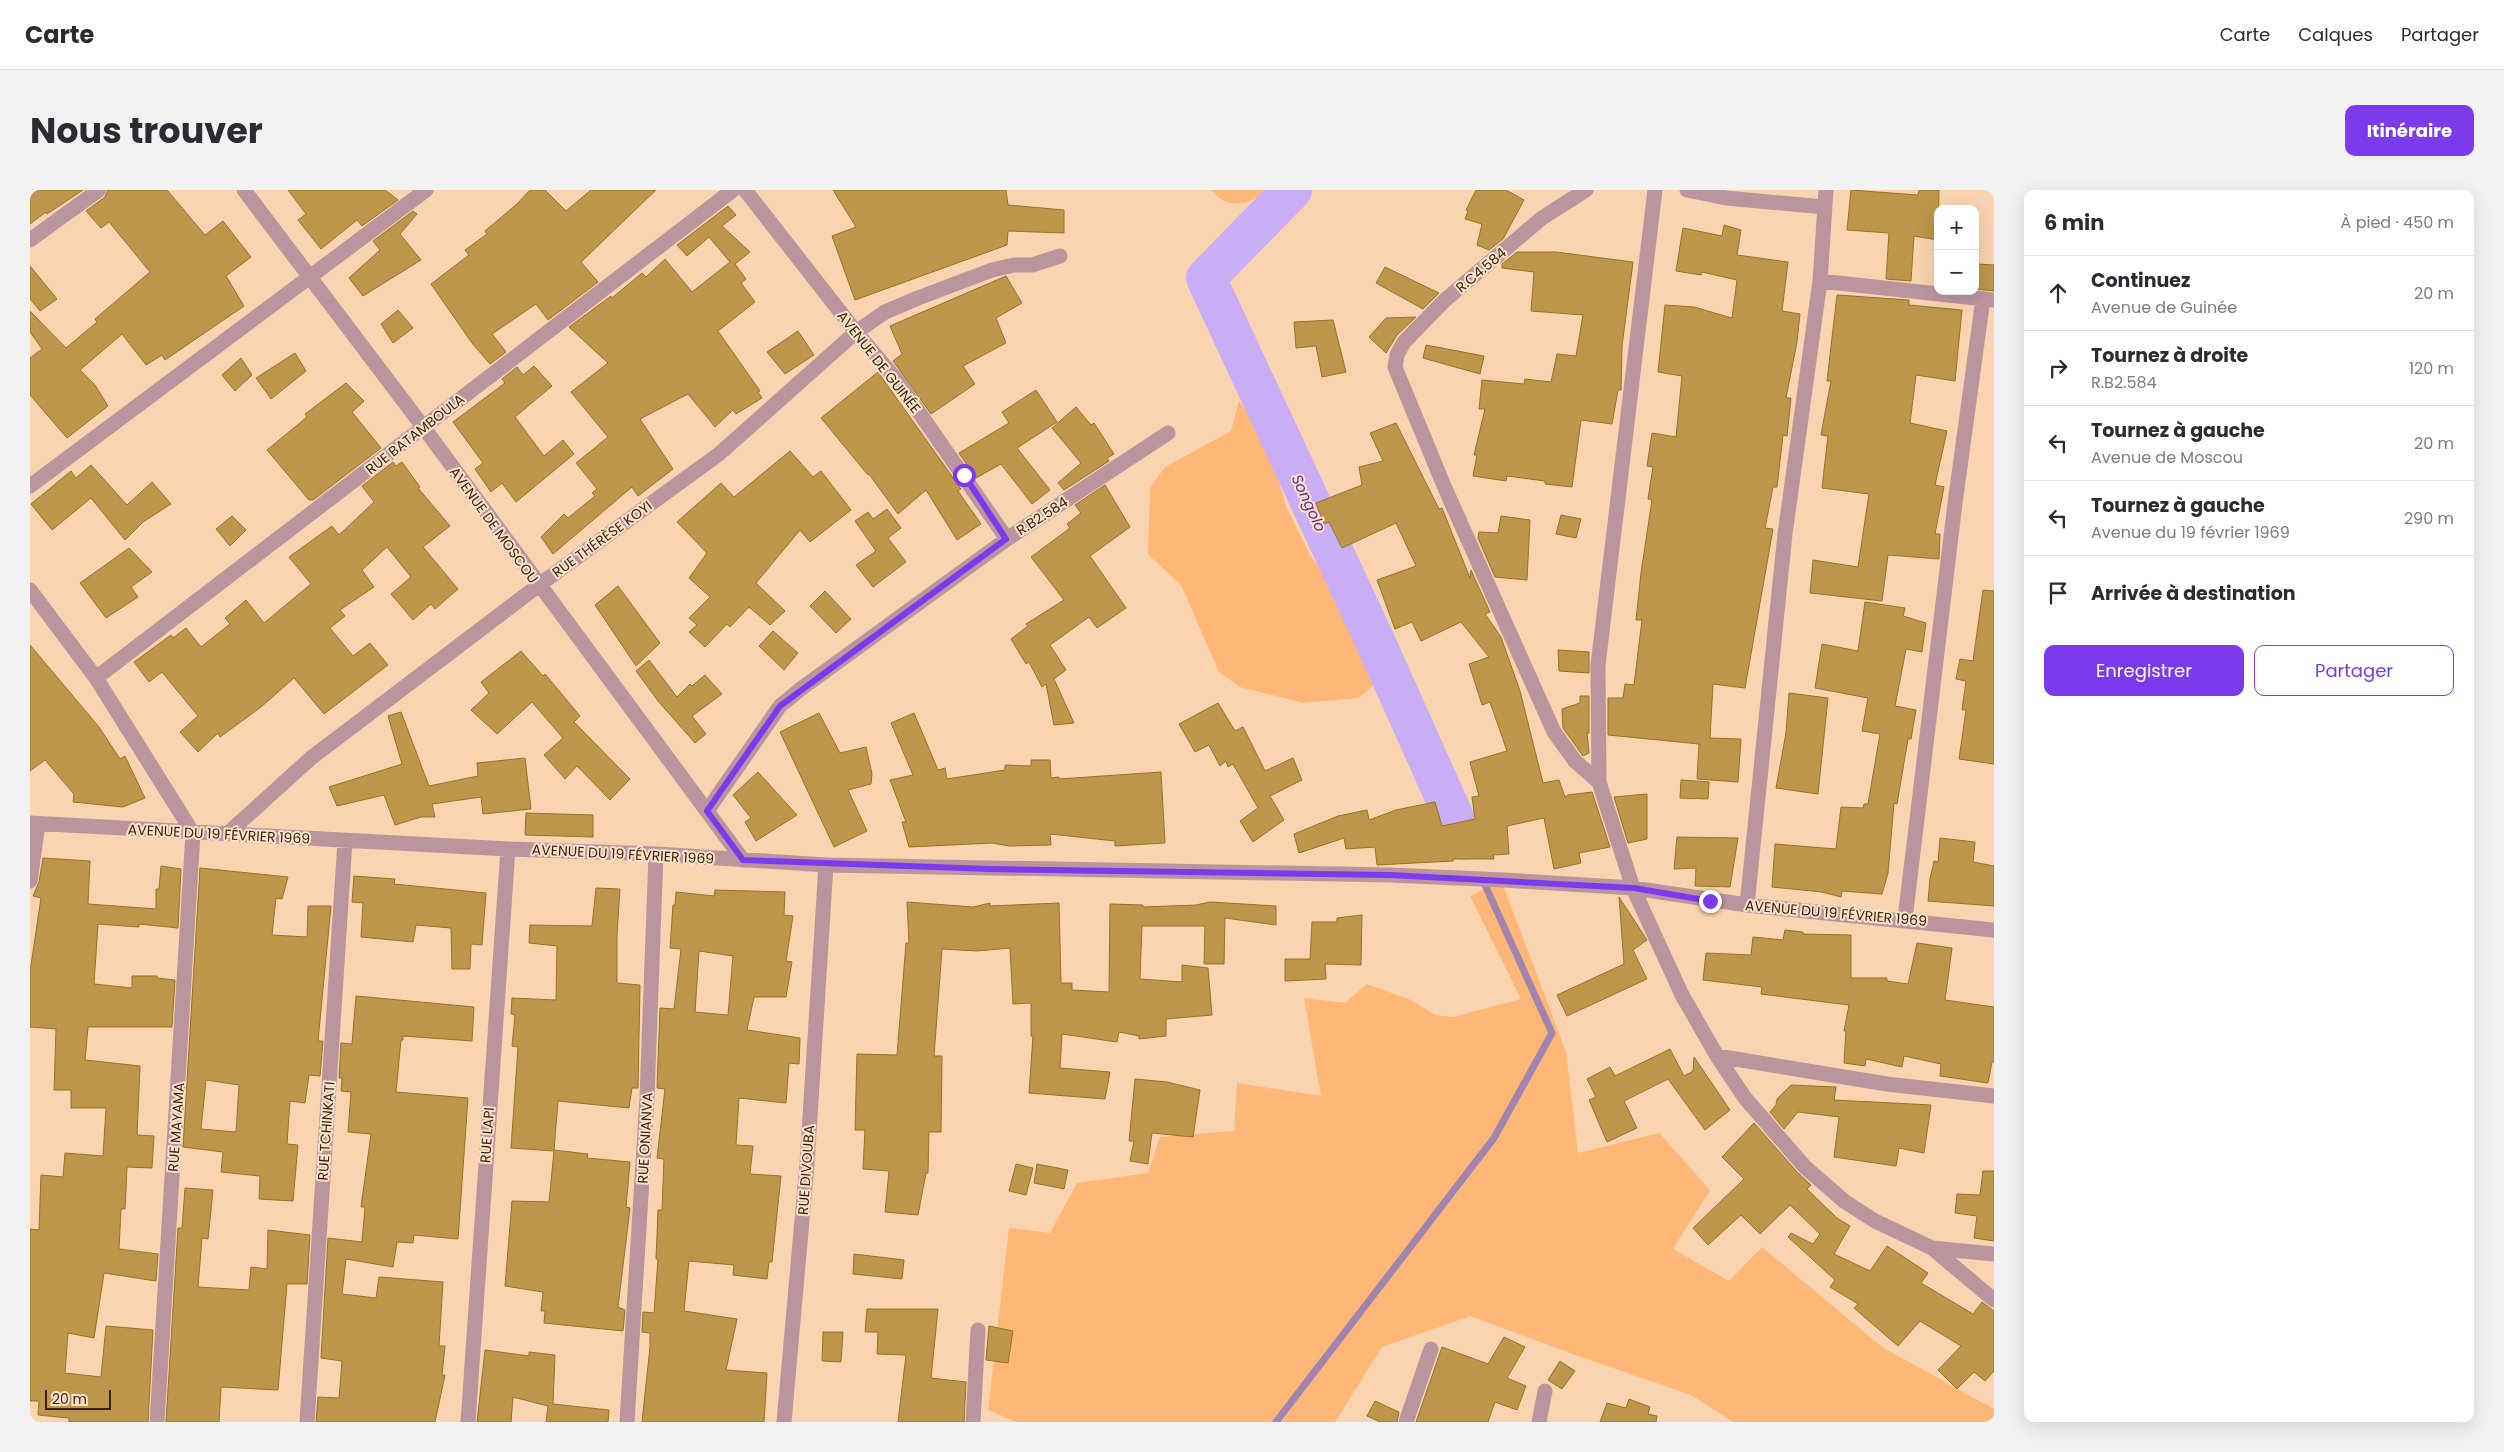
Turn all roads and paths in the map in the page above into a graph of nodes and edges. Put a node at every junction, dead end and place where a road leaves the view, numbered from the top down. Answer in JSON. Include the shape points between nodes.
{"nodes":[{"id":1,"x":99,"y":190,"type":"edge"},
{"id":2,"x":244,"y":190,"type":"edge"},
{"id":3,"x":426,"y":190,"type":"edge"},
{"id":4,"x":733,"y":190,"type":"edge"},
{"id":5,"x":745,"y":190,"type":"edge"},
{"id":6,"x":1586,"y":190,"type":"edge"},
{"id":7,"x":1655,"y":190,"type":"edge"},
{"id":8,"x":1687,"y":190,"type":"edge"},
{"id":9,"x":1826,"y":190,"type":"edge"},
{"id":10,"x":1824,"y":207,"type":"junction"},
{"id":11,"x":30,"y":240,"type":"edge"},
{"id":12,"x":1060,"y":256,"type":"dead end"},
{"id":13,"x":309,"y":276,"type":"junction"},
{"id":14,"x":1820,"y":282,"type":"junction"},
{"id":15,"x":1988,"y":299,"type":"edge"},
{"id":16,"x":856,"y":332,"type":"junction"},
{"id":17,"x":424,"y":428,"type":"junction"},
{"id":18,"x":1168,"y":433,"type":"dead end"},
{"id":19,"x":30,"y":486,"type":"edge"},
{"id":20,"x":1006,"y":539,"type":"junction"},
{"id":21,"x":539,"y":585,"type":"junction"},
{"id":22,"x":30,"y":590,"type":"edge"},
{"id":23,"x":96,"y":678,"type":"junction"},
{"id":24,"x":1599,"y":782,"type":"junction"},
{"id":25,"x":707,"y":811,"type":"junction"},
{"id":26,"x":34,"y":824,"type":"edge"},
{"id":27,"x":193,"y":833,"type":"junction"},
{"id":28,"x":227,"y":834,"type":"junction"},
{"id":29,"x":345,"y":841,"type":"junction"},
{"id":30,"x":508,"y":848,"type":"junction"},
{"id":31,"x":656,"y":854,"type":"junction"},
{"id":32,"x":743,"y":860,"type":"junction"},
{"id":33,"x":826,"y":864,"type":"junction"},
{"id":34,"x":30,"y":881,"type":"edge"},
{"id":35,"x":1634,"y":888,"type":"junction"},
{"id":36,"x":1747,"y":905,"type":"junction"},
{"id":37,"x":1905,"y":919,"type":"junction"},
{"id":38,"x":1994,"y":930,"type":"edge"},
{"id":39,"x":1717,"y":1056,"type":"junction"},
{"id":40,"x":1994,"y":1096,"type":"edge"},
{"id":41,"x":1932,"y":1248,"type":"junction"},
{"id":42,"x":1994,"y":1254,"type":"edge"},
{"id":43,"x":1994,"y":1300,"type":"edge"},
{"id":44,"x":978,"y":1330,"type":"dead end"},
{"id":45,"x":1431,"y":1349,"type":"dead end"},
{"id":46,"x":1545,"y":1391,"type":"dead end"},
{"id":47,"x":157,"y":1422,"type":"edge"},
{"id":48,"x":307,"y":1422,"type":"edge"},
{"id":49,"x":468,"y":1422,"type":"edge"},
{"id":50,"x":627,"y":1422,"type":"edge"},
{"id":51,"x":784,"y":1422,"type":"edge"},
{"id":52,"x":973,"y":1422,"type":"edge"},
{"id":53,"x":1406,"y":1422,"type":"edge"},
{"id":54,"x":1539,"y":1422,"type":"edge"}],
"edges":[{"from":1,"to":11,"type":"street"},
{"from":2,"to":13,"type":"street","name":"AVENUE DE MOSCOU"},
{"from":3,"to":13,"type":"street"},
{"from":4,"to":17,"type":"street","name":"RUE BATAMBOULA"},
{"from":5,"to":16,"type":"street","name":"AVENUE DE GUINÉE"},
{"from":6,"to":24,"type":"street","name":"R.C4.584","via":[[1542,218],[1445,300],[1404,342],[1396,355],[1395,367],[1444,486],[1554,732],[1575,761]]},
{"from":7,"to":24,"type":"street","via":[[1598,665]]},
{"from":8,"to":10,"type":"street","via":[[1726,198]]},
{"from":9,"to":10,"type":"street"},
{"from":10,"to":14,"type":"street"},
{"from":12,"to":16,"type":"street","name":"RUE THÉRÈSE KOYI","via":[[1032,265],[992,270],[885,312]]},
{"from":13,"to":17,"type":"street","name":"AVENUE DE MOSCOU"},
{"from":13,"to":19,"type":"street"},
{"from":14,"to":15,"type":"street"},
{"from":14,"to":36,"type":"street","via":[[1785,534]]},
{"from":15,"to":37,"type":"street","via":[[1955,503]]},
{"from":16,"to":20,"type":"street","name":"AVENUE DE GUINÉE","via":[[896,379]]},
{"from":16,"to":21,"type":"street","name":"RUE THÉRÈSE KOYI","via":[[718,454]]},
{"from":17,"to":21,"type":"street","name":"AVENUE DE MOSCOU"},
{"from":17,"to":23,"type":"street","name":"RUE BATAMBOULA"},
{"from":18,"to":20,"type":"street","name":"R.B2.584"},
{"from":20,"to":25,"type":"street","name":"R.B2.584","via":[[780,706]]},
{"from":21,"to":25,"type":"street","name":"AVENUE DE MOSCOU"},
{"from":21,"to":28,"type":"street","name":"RUE THÉRÈSE KOYI","via":[[311,758]]},
{"from":22,"to":23,"type":"street"},
{"from":23,"to":27,"type":"street"},
{"from":24,"to":35,"type":"street"},
{"from":25,"to":32,"type":"street","name":"AVENUE DE MOSCOU"},
{"from":26,"to":27,"type":"street","name":"AVENUE DU 19 FÉVRIER 1969"},
{"from":26,"to":34,"type":"street"},
{"from":27,"to":28,"type":"street","name":"AVENUE DU 19 FÉVRIER 1969"},
{"from":27,"to":47,"type":"street","name":"RUE MAYAMA"},
{"from":28,"to":29,"type":"street","name":"AVENUE DU 19 FÉVRIER 1969"},
{"from":29,"to":30,"type":"street","name":"AVENUE DU 19 FÉVRIER 1969"},
{"from":29,"to":48,"type":"street","name":"RUE TCHINKATI"},
{"from":30,"to":31,"type":"street","name":"AVENUE DU 19 FÉVRIER 1969"},
{"from":30,"to":49,"type":"street","name":"RUE LAPI"},
{"from":31,"to":32,"type":"street","name":"AVENUE DU 19 FÉVRIER 1969"},
{"from":31,"to":50,"type":"street","name":"RUE ONIANVA","via":[[647,1098]]},
{"from":32,"to":33,"type":"street","name":"AVENUE DU 19 FÉVRIER 1969"},
{"from":33,"to":35,"type":"street","name":"AVENUE DU 19 FÉVRIER 1969","via":[[1390,875]]},
{"from":33,"to":51,"type":"street","name":"RUE DIVOUBA","via":[[807,1164]]},
{"from":35,"to":36,"type":"street","name":"AVENUE DU 19 FÉVRIER 1969"},
{"from":35,"to":39,"type":"street","via":[[1682,995]]},
{"from":36,"to":37,"type":"street","name":"AVENUE DU 19 FÉVRIER 1969"},
{"from":37,"to":38,"type":"street","name":"AVENUE DU 19 FÉVRIER 1969"},
{"from":39,"to":40,"type":"street","via":[[1887,1084]]},
{"from":39,"to":41,"type":"street","via":[[1745,1098],[1805,1167],[1844,1201],[1875,1221]]},
{"from":41,"to":42,"type":"street"},
{"from":41,"to":43,"type":"street"},
{"from":44,"to":52,"type":"street"},
{"from":45,"to":53,"type":"street"},
{"from":46,"to":54,"type":"street"}]}
